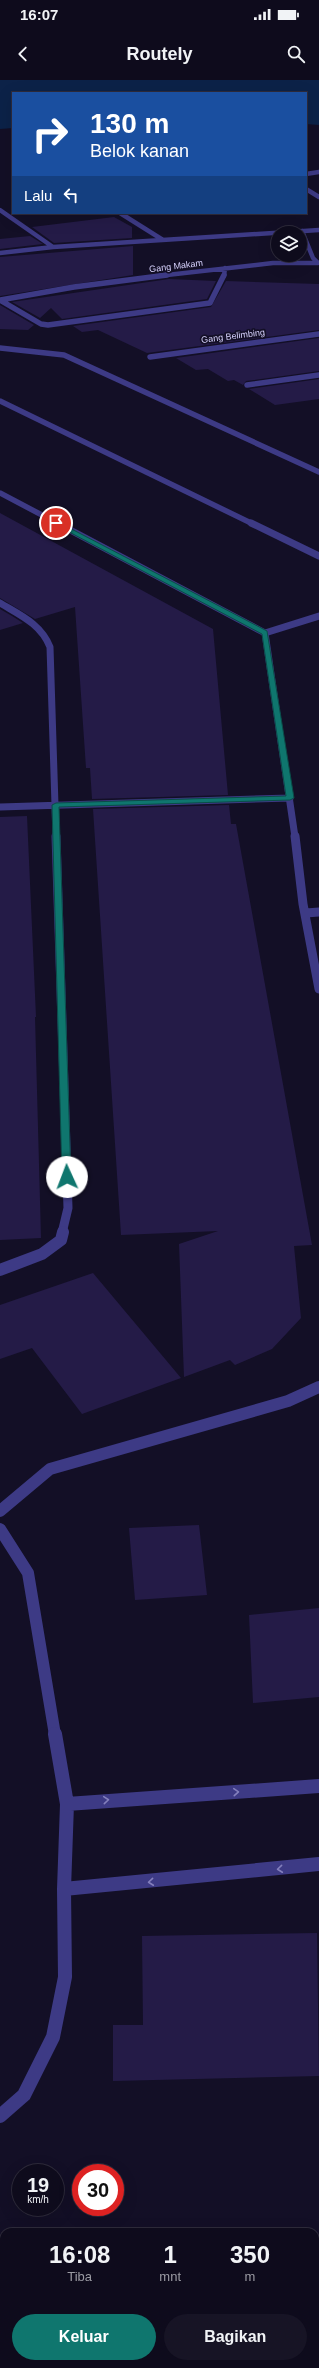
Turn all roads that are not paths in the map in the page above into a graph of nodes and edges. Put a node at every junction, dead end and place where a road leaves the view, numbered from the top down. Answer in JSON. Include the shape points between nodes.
{"nodes":[{"id":1,"x":319,"y":172,"type":"edge"},
{"id":2,"x":307,"y":174,"type":"edge"},
{"id":3,"x":307,"y":190,"type":"edge"},
{"id":4,"x":307,"y":195,"type":"edge"},
{"id":5,"x":317,"y":196,"type":"edge"},
{"id":6,"x":0,"y":210,"type":"edge"},
{"id":7,"x":122,"y":214,"type":"edge"},
{"id":8,"x":319,"y":230,"type":"edge"},
{"id":9,"x":307,"y":231,"type":"edge"},
{"id":10,"x":271,"y":233,"type":"edge"},
{"id":11,"x":163,"y":240,"type":"junction"},
{"id":12,"x":307,"y":243,"type":"edge"},
{"id":13,"x":53,"y":247,"type":"junction"},
{"id":14,"x":0,"y":253,"type":"edge"},
{"id":15,"x":319,"y":263,"type":"edge"},
{"id":16,"x":225,"y":268,"type":"junction"},
{"id":17,"x":0,"y":300,"type":"edge"},
{"id":18,"x":319,"y":334,"type":"edge"},
{"id":19,"x":0,"y":348,"type":"edge"},
{"id":20,"x":150,"y":356,"type":"dead end"},
{"id":21,"x":319,"y":375,"type":"edge"},
{"id":22,"x":247,"y":385,"type":"dead end"},
{"id":23,"x":0,"y":401,"type":"edge"},
{"id":24,"x":319,"y":472,"type":"edge"},
{"id":25,"x":0,"y":494,"type":"edge"},
{"id":26,"x":319,"y":556,"type":"edge"},
{"id":27,"x":0,"y":603,"type":"edge"},
{"id":28,"x":319,"y":616,"type":"edge"},
{"id":29,"x":265,"y":633,"type":"junction"},
{"id":30,"x":290,"y":798,"type":"junction"},
{"id":31,"x":56,"y":805,"type":"junction"},
{"id":32,"x":0,"y":806,"type":"edge"},
{"id":33,"x":319,"y":912,"type":"edge"},
{"id":34,"x":306,"y":913,"type":"junction"},
{"id":35,"x":319,"y":989,"type":"edge"},
{"id":36,"x":0,"y":1270,"type":"edge"},
{"id":37,"x":319,"y":1387,"type":"edge"},
{"id":38,"x":0,"y":1511,"type":"edge"},
{"id":39,"x":0,"y":1529,"type":"edge"},
{"id":40,"x":319,"y":1786,"type":"edge"},
{"id":41,"x":67,"y":1804,"type":"junction"},
{"id":42,"x":319,"y":1864,"type":"edge"},
{"id":43,"x":64,"y":1889,"type":"junction"},
{"id":44,"x":0,"y":2116,"type":"edge"}],
"edges":[{"from":1,"to":2,"type":"street"},
{"from":3,"to":5,"type":"street"},
{"from":4,"to":5,"type":"street"},
{"from":6,"to":13,"type":"street"},
{"from":7,"to":11,"type":"street"},
{"from":8,"to":9,"type":"street"},
{"from":10,"to":11,"type":"street"},
{"from":11,"to":13,"type":"street"},
{"from":12,"to":15,"type":"street","name":"Gang Makam","via":[[313,258]]},
{"from":13,"to":14,"type":"street"},
{"from":15,"to":16,"type":"street","name":"Gang Makam"},
{"from":16,"to":17,"type":"street","name":"Gang Makam","via":[[70,287]]},
{"from":16,"to":17,"type":"street","via":[[224,279],[210,303],[150,313],[48,325],[41,324]]},
{"from":18,"to":20,"type":"street","name":"Gang Belimbing"},
{"from":19,"to":24,"type":"street","via":[[64,355]]},
{"from":21,"to":22,"type":"street"},
{"from":23,"to":26,"type":"street"},
{"from":25,"to":29,"type":"street"},
{"from":27,"to":31,"type":"street","via":[[32,623],[47,636],[50,647]]},
{"from":28,"to":29,"type":"street"},
{"from":29,"to":30,"type":"street"},
{"from":30,"to":31,"type":"street"},
{"from":30,"to":34,"type":"street"},
{"from":31,"to":32,"type":"street"},
{"from":31,"to":36,"type":"street","via":[[68,1208],[61,1240],[42,1254]]},
{"from":33,"to":34,"type":"street"},
{"from":34,"to":35,"type":"street"},
{"from":37,"to":38,"type":"street","via":[[288,1401],[50,1469]]},
{"from":39,"to":41,"type":"street","via":[[28,1573]]},
{"from":41,"to":40,"type":"street","one_way":true},
{"from":41,"to":43,"type":"street"},
{"from":42,"to":43,"type":"street","one_way":true},
{"from":43,"to":44,"type":"street","via":[[65,1976],[53,2037],[24,2096]]}]}
